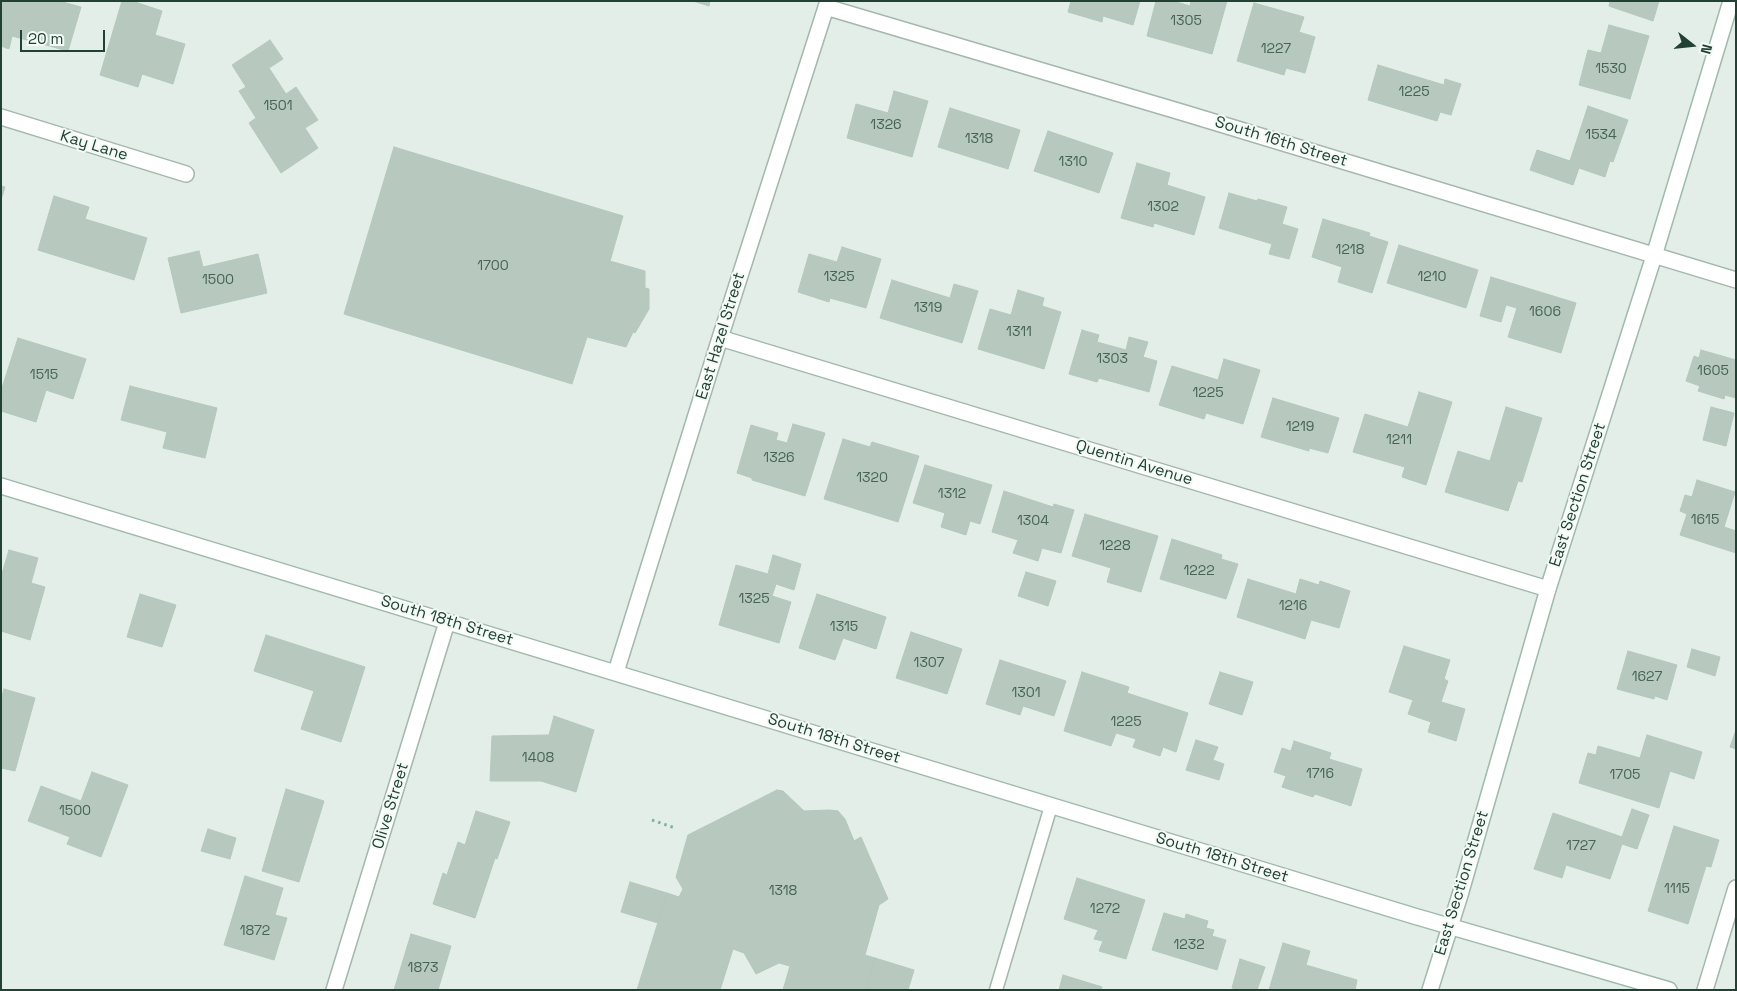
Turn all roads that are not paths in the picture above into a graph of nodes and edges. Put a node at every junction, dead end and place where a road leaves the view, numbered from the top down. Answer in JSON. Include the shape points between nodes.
{"nodes":[{"id":1,"x":1731,"y":1,"type":"edge"},
{"id":2,"x":827,"y":4,"type":"edge"},
{"id":3,"x":1,"y":117,"type":"edge"},
{"id":4,"x":186,"y":174,"type":"dead end"},
{"id":5,"x":1654,"y":256,"type":"junction"},
{"id":6,"x":1736,"y":280,"type":"edge"},
{"id":7,"x":720,"y":338,"type":"junction"},
{"id":8,"x":1,"y":486,"type":"edge"},
{"id":9,"x":1548,"y":589,"type":"junction"},
{"id":10,"x":447,"y":622,"type":"junction"},
{"id":11,"x":616,"y":672,"type":"junction"},
{"id":12,"x":1052,"y":806,"type":"junction"},
{"id":13,"x":1736,"y":888,"type":"edge"},
{"id":14,"x":1449,"y":926,"type":"junction"},
{"id":15,"x":334,"y":990,"type":"edge"},
{"id":16,"x":996,"y":990,"type":"edge"},
{"id":17,"x":1430,"y":990,"type":"edge"},
{"id":18,"x":1669,"y":990,"type":"edge"},
{"id":19,"x":1706,"y":990,"type":"edge"}],
"edges":[{"from":1,"to":5,"type":"street","name":"East Section Street"},
{"from":2,"to":5,"type":"street","name":"South 16th Street"},
{"from":2,"to":7,"type":"street","name":"East Hazel Street"},
{"from":3,"to":4,"type":"street","name":"Kay Lane"},
{"from":5,"to":6,"type":"street","name":"South 16th Street"},
{"from":5,"to":9,"type":"street","name":"East Section Street"},
{"from":7,"to":9,"type":"street","name":"Quentin Avenue"},
{"from":7,"to":11,"type":"street","name":"East Hazel Street"},
{"from":8,"to":10,"type":"street","name":"South 18th Street"},
{"from":9,"to":14,"type":"street","name":"East Section Street"},
{"from":10,"to":11,"type":"street","name":"South 18th Street"},
{"from":10,"to":15,"type":"street","name":"Olive Street"},
{"from":11,"to":12,"type":"street","name":"South 18th Street"},
{"from":12,"to":14,"type":"street","name":"South 18th Street"},
{"from":12,"to":16,"type":"lane"},
{"from":13,"to":19,"type":"street"},
{"from":14,"to":17,"type":"street","name":"East Section Street"},
{"from":14,"to":18,"type":"street","name":"South 18th Street"}]}
